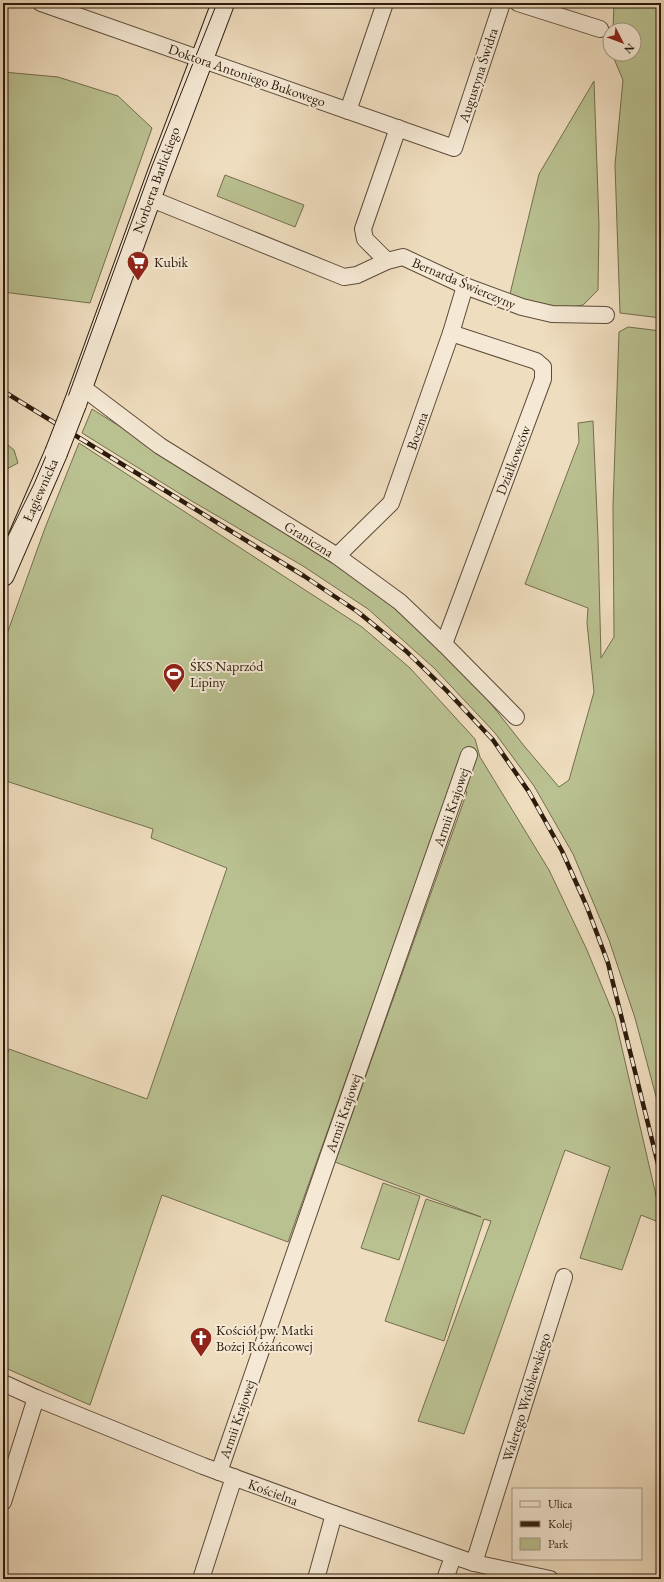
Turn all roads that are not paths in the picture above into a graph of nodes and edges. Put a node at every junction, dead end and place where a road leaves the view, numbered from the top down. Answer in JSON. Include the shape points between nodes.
{"nodes":[{"id":1,"x":41,"y":3,"type":"edge"},
{"id":2,"x":223,"y":3,"type":"edge"},
{"id":3,"x":385,"y":3,"type":"edge"},
{"id":4,"x":502,"y":3,"type":"edge"},
{"id":5,"x":518,"y":3,"type":"edge"},
{"id":6,"x":600,"y":29,"type":"dead end"},
{"id":7,"x":202,"y":60,"type":"junction"},
{"id":8,"x":348,"y":111,"type":"junction"},
{"id":9,"x":398,"y":128,"type":"junction"},
{"id":10,"x":454,"y":148,"type":"joint"},
{"id":11,"x":149,"y":198,"type":"junction"},
{"id":12,"x":387,"y":261,"type":"junction"},
{"id":13,"x":465,"y":286,"type":"junction"},
{"id":14,"x":606,"y":315,"type":"dead end"},
{"id":15,"x":451,"y":334,"type":"junction"},
{"id":16,"x":79,"y":395,"type":"junction"},
{"id":17,"x":337,"y":556,"type":"junction"},
{"id":18,"x":3,"y":575,"type":"edge"},
{"id":19,"x":444,"y":644,"type":"junction"},
{"id":20,"x":516,"y":717,"type":"dead end"},
{"id":21,"x":469,"y":755,"type":"dead end"},
{"id":22,"x":564,"y":1277,"type":"dead end"},
{"id":23,"x":3,"y":1383,"type":"edge"},
{"id":24,"x":36,"y":1398,"type":"junction"},
{"id":25,"x":227,"y":1474,"type":"junction"},
{"id":26,"x":3,"y":1502,"type":"edge"},
{"id":27,"x":334,"y":1514,"type":"junction"},
{"id":28,"x":454,"y":1557,"type":"junction"},
{"id":29,"x":474,"y":1563,"type":"junction"},
{"id":30,"x":201,"y":1579,"type":"edge"},
{"id":31,"x":316,"y":1579,"type":"edge"},
{"id":32,"x":445,"y":1579,"type":"edge"},
{"id":33,"x":550,"y":1579,"type":"edge"}],
"edges":[{"from":1,"to":7,"type":"street","name":"Doktora Antoniego Bukowego"},
{"from":2,"to":7,"type":"street","name":"Norberta Barlickiego"},
{"from":3,"to":8,"type":"street"},
{"from":4,"to":10,"type":"street","name":"Augustyna Świdra"},
{"from":5,"to":6,"type":"street"},
{"from":7,"to":8,"type":"street","name":"Doktora Antoniego Bukowego"},
{"from":7,"to":11,"type":"street","name":"Norberta Barlickiego"},
{"from":8,"to":9,"type":"street","name":"Doktora Antoniego Bukowego"},
{"from":9,"to":10,"type":"street","name":"Doktora Antoniego Bukowego"},
{"from":9,"to":12,"type":"street","via":[[363,229],[365,240]]},
{"from":11,"to":12,"type":"street","name":"Bernarda Świerczyny","via":[[344,277],[356,275]]},
{"from":11,"to":16,"type":"street","name":"Norberta Barlickiego"},
{"from":12,"to":13,"type":"street","name":"Bernarda Świerczyny","via":[[403,258]]},
{"from":13,"to":14,"type":"street","name":"Bernarda Świerczyny","via":[[522,307],[552,314]]},
{"from":13,"to":15,"type":"street","name":"Boczna"},
{"from":15,"to":17,"type":"street","name":"Boczna","via":[[391,503]]},
{"from":15,"to":19,"type":"street","name":"Działkowców","via":[[536,361],[542,367],[543,379]]},
{"from":16,"to":17,"type":"street","name":"Graniczna"},
{"from":16,"to":18,"type":"street","name":"Łagiewnicka","bridge":true},
{"from":17,"to":19,"type":"street","name":"Graniczna","via":[[400,602]]},
{"from":19,"to":20,"type":"street","name":"Graniczna"},
{"from":21,"to":25,"type":"street","name":"Armii Krajowej","via":[[328,1157]]},
{"from":22,"to":29,"type":"street","name":"Walerego Wróblewskiego"},
{"from":23,"to":24,"type":"street","name":"Kościelna"},
{"from":24,"to":25,"type":"street","name":"Kościelna"},
{"from":24,"to":26,"type":"street"},
{"from":25,"to":27,"type":"street","name":"Kościelna"},
{"from":25,"to":30,"type":"street","name":"Armii Krajowej"},
{"from":27,"to":28,"type":"street","name":"Kościelna"},
{"from":27,"to":31,"type":"street"},
{"from":28,"to":29,"type":"street","name":"Kościelna"},
{"from":28,"to":32,"type":"street"},
{"from":29,"to":33,"type":"street","name":"Kościelna"}]}
